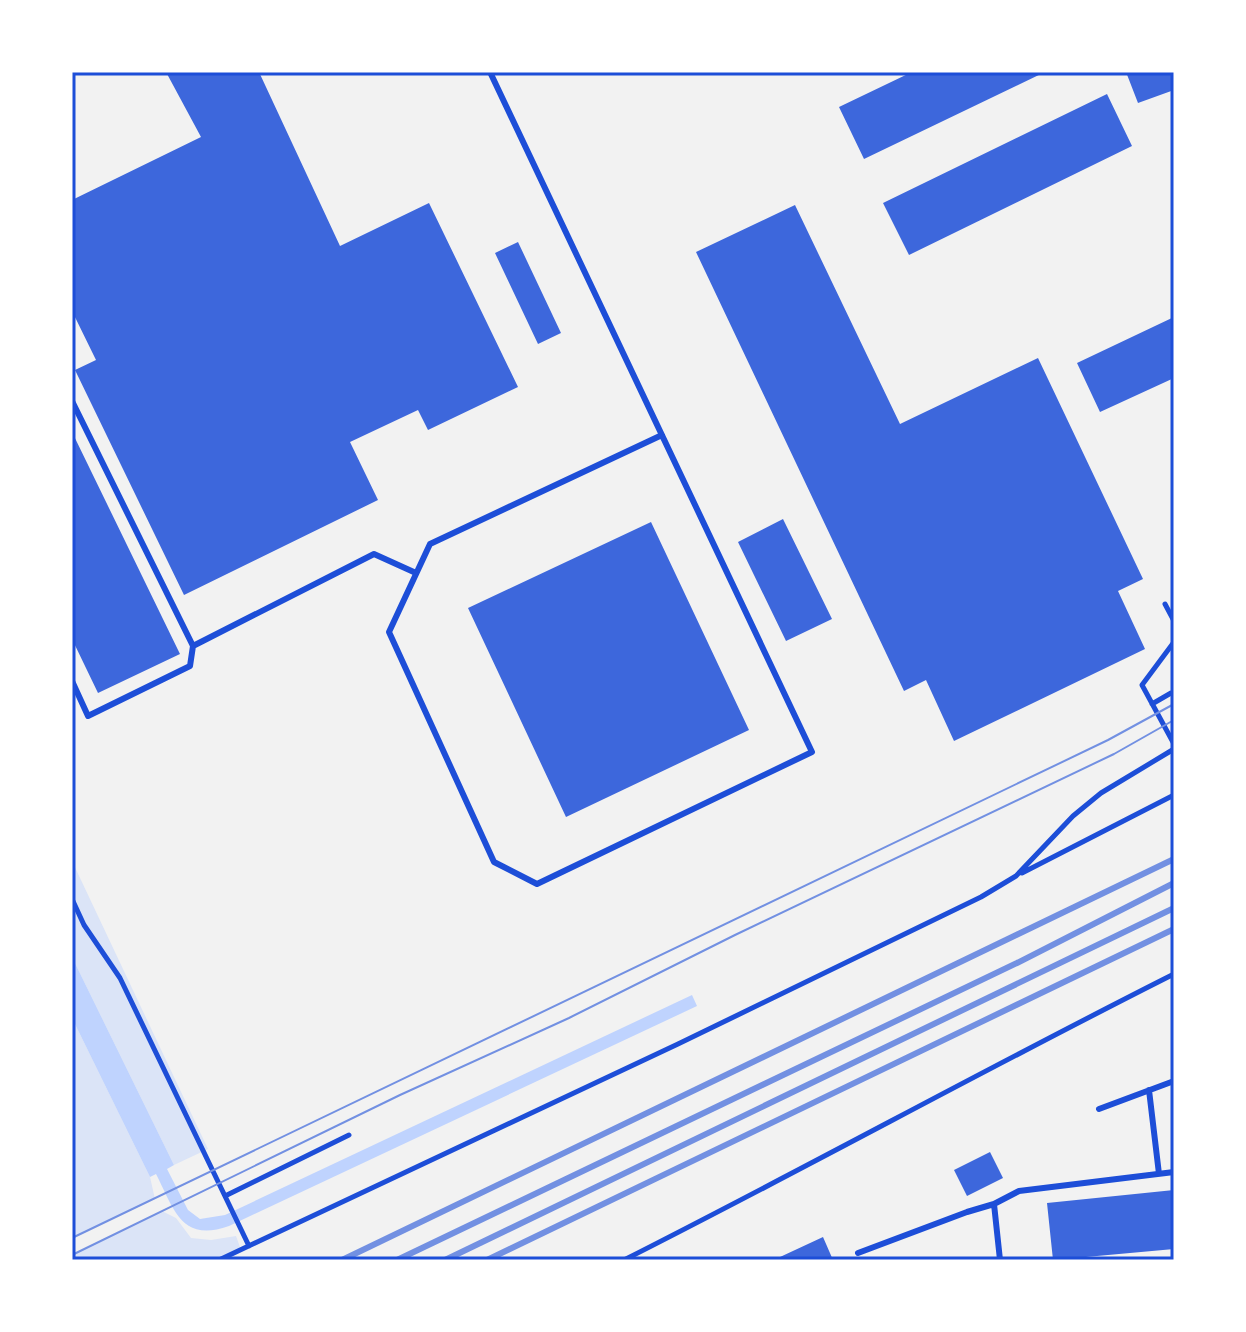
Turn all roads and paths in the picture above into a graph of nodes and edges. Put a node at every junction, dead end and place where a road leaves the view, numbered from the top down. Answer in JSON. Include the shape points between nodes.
{"nodes":[{"id":1,"x":490,"y":72,"type":"edge"},
{"id":2,"x":72,"y":401,"type":"edge"},
{"id":3,"x":662,"y":435,"type":"junction"},
{"id":4,"x":416,"y":573,"type":"junction"},
{"id":5,"x":1165,"y":604,"type":"dead end"},
{"id":6,"x":1174,"y":621,"type":"edge"},
{"id":7,"x":1174,"y":642,"type":"edge"},
{"id":8,"x":193,"y":646,"type":"junction"},
{"id":9,"x":72,"y":681,"type":"edge"},
{"id":10,"x":1171,"y":693,"type":"dead end"},
{"id":11,"x":1152,"y":704,"type":"junction"},
{"id":12,"x":1171,"y":734,"type":"edge"},
{"id":13,"x":1174,"y":746,"type":"edge"},
{"id":14,"x":1174,"y":795,"type":"edge"},
{"id":15,"x":1016,"y":876,"type":"junction"},
{"id":16,"x":72,"y":899,"type":"edge"},
{"id":17,"x":1174,"y":974,"type":"edge"},
{"id":18,"x":1174,"y":1081,"type":"edge"},
{"id":19,"x":1149,"y":1090,"type":"junction"},
{"id":20,"x":1099,"y":1109,"type":"dead end"},
{"id":21,"x":349,"y":1135,"type":"dead end"},
{"id":22,"x":1174,"y":1172,"type":"edge"},
{"id":23,"x":1159,"y":1174,"type":"junction"},
{"id":24,"x":225,"y":1196,"type":"junction"},
{"id":25,"x":994,"y":1204,"type":"junction"},
{"id":26,"x":249,"y":1246,"type":"junction"},
{"id":27,"x":858,"y":1253,"type":"dead end"},
{"id":28,"x":219,"y":1260,"type":"edge"},
{"id":29,"x":624,"y":1260,"type":"edge"},
{"id":30,"x":1000,"y":1260,"type":"edge"}],
"edges":[{"from":1,"to":3,"type":"lane"},
{"from":2,"to":8,"type":"lane"},
{"from":3,"to":4,"type":"lane","via":[[430,544]]},
{"from":3,"to":4,"type":"lane","via":[[812,752],[537,884],[494,862],[389,632]]},
{"from":4,"to":8,"type":"lane","via":[[374,554]]},
{"from":5,"to":6,"type":"path"},
{"from":7,"to":11,"type":"path","via":[[1142,685]]},
{"from":8,"to":9,"type":"lane","via":[[190,666],[88,716]]},
{"from":10,"to":11,"type":"path"},
{"from":11,"to":12,"type":"path"},
{"from":12,"to":13,"type":"path"},
{"from":13,"to":15,"type":"path","via":[[1073,816]]},
{"from":14,"to":15,"type":"path"},
{"from":15,"to":26,"type":"path","via":[[692,1038]]},
{"from":16,"to":24,"type":"path","via":[[120,978]]},
{"from":17,"to":29,"type":"path"},
{"from":18,"to":19,"type":"lane"},
{"from":19,"to":20,"type":"lane"},
{"from":19,"to":23,"type":"lane"},
{"from":21,"to":24,"type":"path"},
{"from":22,"to":23,"type":"lane"},
{"from":23,"to":25,"type":"lane","via":[[1019,1191]]},
{"from":24,"to":26,"type":"path"},
{"from":25,"to":27,"type":"lane"},
{"from":25,"to":30,"type":"lane"},
{"from":26,"to":28,"type":"path"}]}
